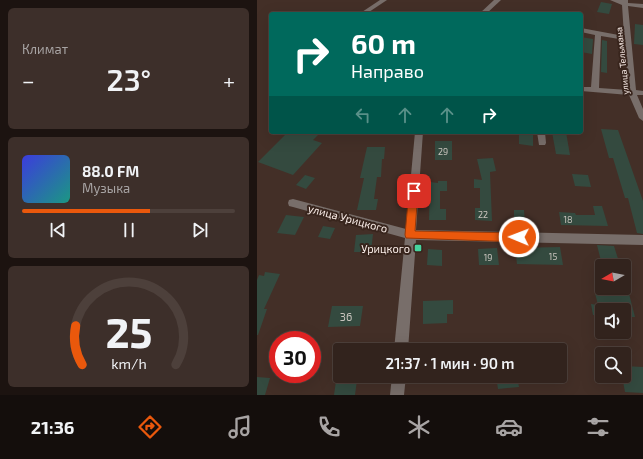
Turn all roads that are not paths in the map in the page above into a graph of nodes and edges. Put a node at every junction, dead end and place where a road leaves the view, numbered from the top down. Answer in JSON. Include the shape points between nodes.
{"nodes":[{"id":1,"x":384,"y":0,"type":"edge"},
{"id":2,"x":498,"y":0,"type":"edge"},
{"id":3,"x":613,"y":0,"type":"edge"},
{"id":4,"x":625,"y":2,"type":"edge"},
{"id":5,"x":643,"y":6,"type":"edge"},
{"id":6,"x":365,"y":12,"type":"edge"},
{"id":7,"x":485,"y":12,"type":"edge"},
{"id":8,"x":583,"y":30,"type":"edge"},
{"id":9,"x":598,"y":33,"type":"junction"},
{"id":10,"x":628,"y":39,"type":"junction"},
{"id":11,"x":583,"y":89,"type":"edge"},
{"id":12,"x":595,"y":90,"type":"junction"},
{"id":13,"x":632,"y":93,"type":"junction"},
{"id":14,"x":643,"y":93,"type":"edge"},
{"id":15,"x":643,"y":118,"type":"edge"},
{"id":16,"x":419,"y":134,"type":"edge"},
{"id":17,"x":541,"y":134,"type":"edge"},
{"id":18,"x":542,"y":143,"type":"dead end"},
{"id":19,"x":293,"y":203,"type":"dead end"},
{"id":20,"x":410,"y":235,"type":"junction"},
{"id":21,"x":643,"y":240,"type":"edge"},
{"id":22,"x":402,"y":343,"type":"edge"},
{"id":23,"x":398,"y":383,"type":"edge"},
{"id":24,"x":397,"y":395,"type":"edge"}],
"edges":[{"from":1,"to":6,"type":"street"},
{"from":2,"to":7,"type":"street"},
{"from":3,"to":4,"type":"street"},
{"from":4,"to":5,"type":"street"},
{"from":4,"to":10,"type":"street","name":"улица Тельмана"},
{"from":8,"to":9,"type":"street"},
{"from":9,"to":10,"type":"street"},
{"from":9,"to":12,"type":"street"},
{"from":10,"to":13,"type":"street","name":"улица Тельмана"},
{"from":11,"to":12,"type":"street"},
{"from":12,"to":13,"type":"street"},
{"from":13,"to":14,"type":"street"},
{"from":13,"to":15,"type":"street","name":"улица Тельмана"},
{"from":16,"to":20,"type":"street"},
{"from":17,"to":18,"type":"street"},
{"from":19,"to":20,"type":"street","name":"улица Урицкого"},
{"from":20,"to":21,"type":"street","name":"улица Урицкого"},
{"from":20,"to":22,"type":"street"},
{"from":23,"to":24,"type":"street"}]}
